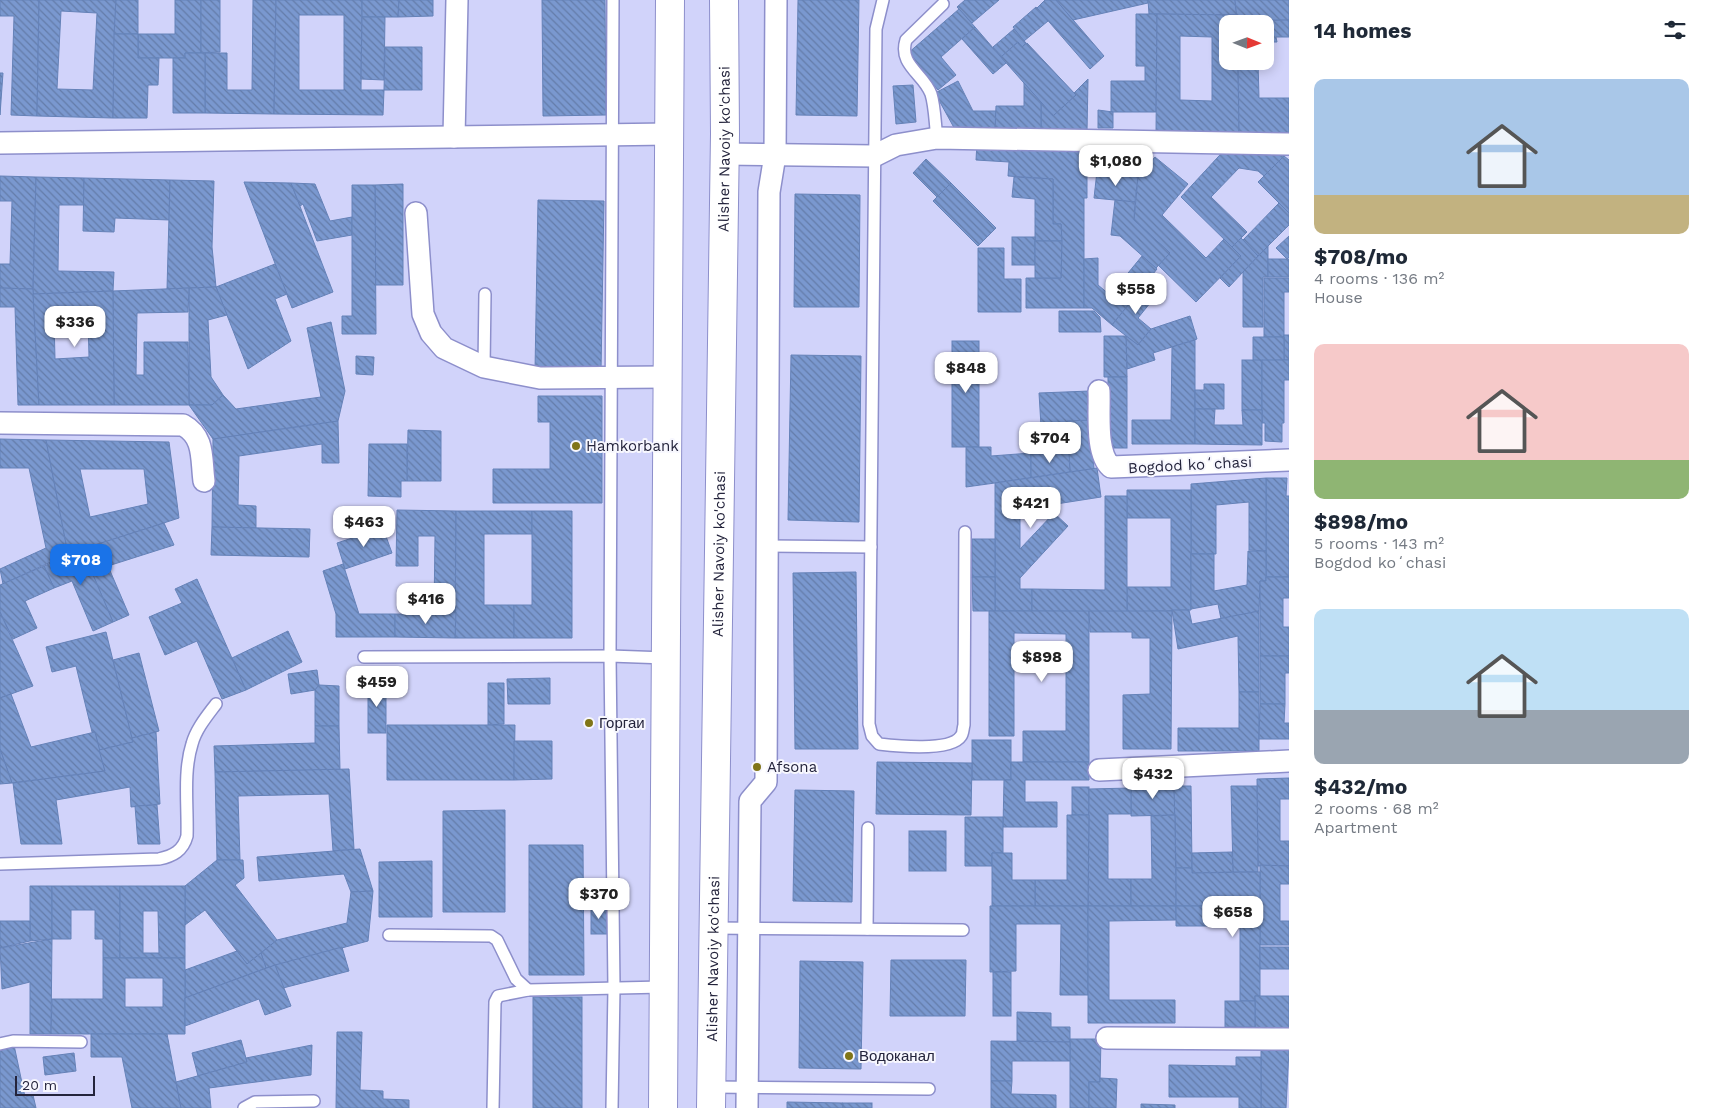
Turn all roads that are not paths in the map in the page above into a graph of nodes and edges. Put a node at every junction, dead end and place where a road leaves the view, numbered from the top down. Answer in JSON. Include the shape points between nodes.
{"nodes":[{"id":1,"x":457,"y":0,"type":"edge"},
{"id":2,"x":613,"y":0,"type":"edge"},
{"id":3,"x":670,"y":0,"type":"edge"},
{"id":4,"x":724,"y":0,"type":"edge"},
{"id":5,"x":776,"y":0,"type":"edge"},
{"id":6,"x":883,"y":0,"type":"edge"},
{"id":7,"x":943,"y":4,"type":"dead end"},
{"id":8,"x":669,"y":134,"type":"junction"},
{"id":9,"x":613,"y":135,"type":"junction"},
{"id":10,"x":454,"y":137,"type":"junction"},
{"id":11,"x":937,"y":138,"type":"junction"},
{"id":12,"x":0,"y":143,"type":"edge"},
{"id":13,"x":1289,"y":144,"type":"edge"},
{"id":14,"x":724,"y":154,"type":"junction"},
{"id":15,"x":775,"y":155,"type":"junction"},
{"id":16,"x":874,"y":156,"type":"junction"},
{"id":17,"x":416,"y":213,"type":"dead end"},
{"id":18,"x":485,"y":294,"type":"dead end"},
{"id":19,"x":484,"y":367,"type":"junction"},
{"id":20,"x":611,"y":377,"type":"junction"},
{"id":21,"x":667,"y":377,"type":"junction"},
{"id":22,"x":1099,"y":391,"type":"dead end"},
{"id":23,"x":0,"y":422,"type":"edge"},
{"id":24,"x":1289,"y":460,"type":"edge"},
{"id":25,"x":204,"y":481,"type":"dead end"},
{"id":26,"x":965,"y":532,"type":"dead end"},
{"id":27,"x":767,"y":546,"type":"junction"},
{"id":28,"x":871,"y":547,"type":"junction"},
{"id":29,"x":610,"y":656,"type":"junction"},
{"id":30,"x":364,"y":657,"type":"dead end"},
{"id":31,"x":666,"y":658,"type":"junction"},
{"id":32,"x":216,"y":704,"type":"dead end"},
{"id":33,"x":1289,"y":761,"type":"edge"},
{"id":34,"x":1099,"y":770,"type":"dead end"},
{"id":35,"x":868,"y":828,"type":"dead end"},
{"id":36,"x":0,"y":864,"type":"edge"},
{"id":37,"x":714,"y":928,"type":"junction"},
{"id":38,"x":748,"y":928,"type":"junction"},
{"id":39,"x":868,"y":929,"type":"junction"},
{"id":40,"x":963,"y":930,"type":"dead end"},
{"id":41,"x":389,"y":935,"type":"dead end"},
{"id":42,"x":664,"y":987,"type":"junction"},
{"id":43,"x":614,"y":988,"type":"junction"},
{"id":44,"x":528,"y":990,"type":"junction"},
{"id":45,"x":1106,"y":1038,"type":"dead end"},
{"id":46,"x":1289,"y":1040,"type":"edge"},
{"id":47,"x":81,"y":1042,"type":"dead end"},
{"id":48,"x":0,"y":1044,"type":"edge"},
{"id":49,"x":747,"y":1087,"type":"junction"},
{"id":50,"x":929,"y":1089,"type":"dead end"},
{"id":51,"x":711,"y":1097,"type":"edge"},
{"id":52,"x":314,"y":1102,"type":"dead end"},
{"id":53,"x":244,"y":1108,"type":"edge"},
{"id":54,"x":493,"y":1108,"type":"edge"},
{"id":55,"x":612,"y":1108,"type":"edge"},
{"id":56,"x":662,"y":1108,"type":"edge"},
{"id":57,"x":747,"y":1108,"type":"edge"}],
"edges":[{"from":1,"to":10,"type":"street"},
{"from":2,"to":9,"type":"lane"},
{"from":3,"to":8,"type":"main road"},
{"from":4,"to":14,"type":"main road","name":"Alisher Navoiy ko'chasi"},
{"from":5,"to":15,"type":"street"},
{"from":6,"to":16,"type":"lane","via":[[876,29]]},
{"from":7,"to":11,"type":"lane","via":[[906,40],[904,46],[906,60],[931,94]]},
{"from":8,"to":9,"type":"street"},
{"from":8,"to":21,"type":"main road"},
{"from":9,"to":10,"type":"street"},
{"from":9,"to":20,"type":"lane"},
{"from":10,"to":12,"type":"street"},
{"from":11,"to":13,"type":"street"},
{"from":11,"to":16,"type":"street","via":[[896,145]]},
{"from":14,"to":15,"type":"street"},
{"from":14,"to":37,"type":"main road","name":"Alisher Navoiy ko'chasi"},
{"from":15,"to":16,"type":"street"},
{"from":15,"to":27,"type":"street","via":[[769,192]]},
{"from":16,"to":28,"type":"lane"},
{"from":17,"to":19,"type":"street","via":[[423,314],[431,333],[444,348]]},
{"from":18,"to":19,"type":"lane"},
{"from":19,"to":20,"type":"street","via":[[540,378]]},
{"from":20,"to":21,"type":"street"},
{"from":20,"to":29,"type":"lane"},
{"from":21,"to":31,"type":"main road"},
{"from":22,"to":24,"type":"street","name":"Bogdod koʻchasi","via":[[1101,450],[1111,467]]},
{"from":23,"to":25,"type":"street","via":[[183,425],[193,431],[199,442]]},
{"from":26,"to":28,"type":"lane","via":[[964,725],[961,736],[952,744],[940,746],[879,744],[872,736],[869,724]]},
{"from":27,"to":28,"type":"lane"},
{"from":27,"to":38,"type":"street","via":[[766,782],[750,801]]},
{"from":29,"to":30,"type":"lane"},
{"from":29,"to":31,"type":"lane"},
{"from":29,"to":43,"type":"lane"},
{"from":31,"to":42,"type":"main road"},
{"from":32,"to":36,"type":"lane","via":[[192,744],[188,767],[187,836],[185,845],[178,852],[159,859]]},
{"from":33,"to":34,"type":"street"},
{"from":35,"to":39,"type":"lane"},
{"from":37,"to":38,"type":"lane"},
{"from":37,"to":51,"type":"main road","name":"Alisher Navoiy ko'chasi"},
{"from":38,"to":39,"type":"lane"},
{"from":38,"to":49,"type":"street"},
{"from":39,"to":40,"type":"lane"},
{"from":41,"to":44,"type":"lane","via":[[491,936],[497,940],[516,979]]},
{"from":42,"to":43,"type":"lane"},
{"from":42,"to":56,"type":"main road"},
{"from":43,"to":44,"type":"lane"},
{"from":43,"to":55,"type":"lane"},
{"from":44,"to":54,"type":"lane","via":[[498,996],[494,1002]]},
{"from":45,"to":46,"type":"street"},
{"from":47,"to":48,"type":"lane","via":[[13,1041]]},
{"from":49,"to":50,"type":"lane"},
{"from":49,"to":51,"type":"lane"},
{"from":49,"to":57,"type":"street"},
{"from":52,"to":53,"type":"lane","via":[[255,1102]]}]}
